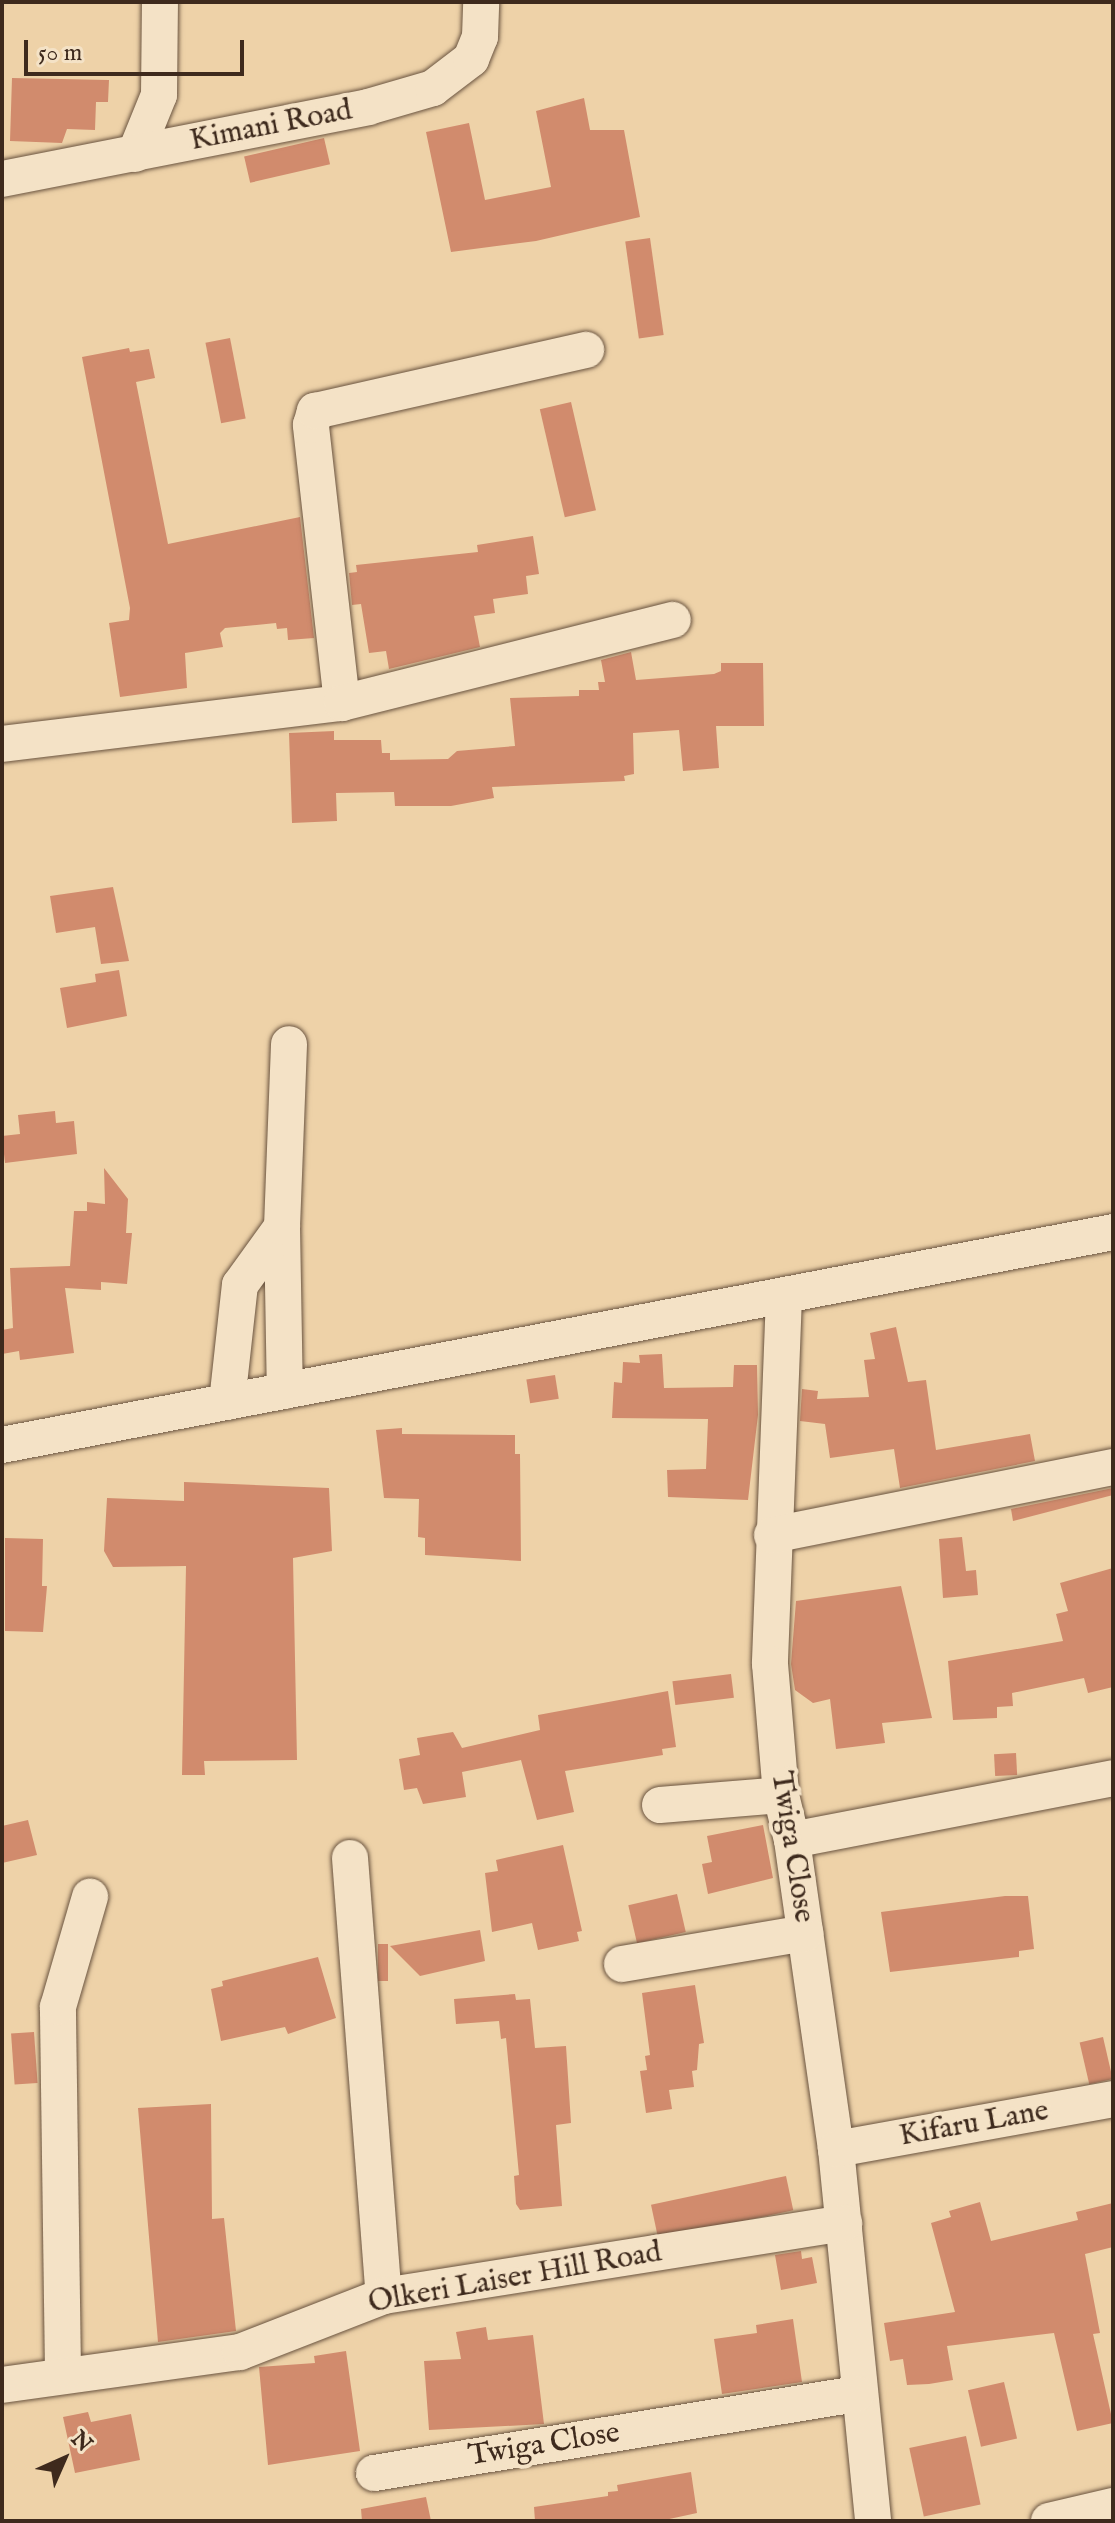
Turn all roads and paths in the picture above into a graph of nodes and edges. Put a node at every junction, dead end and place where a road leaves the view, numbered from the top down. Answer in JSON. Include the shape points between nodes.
{"nodes":[{"id":1,"x":160,"y":2,"type":"edge"},
{"id":2,"x":481,"y":2,"type":"edge"},
{"id":3,"x":135,"y":154,"type":"junction"},
{"id":4,"x":2,"y":179,"type":"edge"},
{"id":5,"x":586,"y":350,"type":"dead end"},
{"id":6,"x":673,"y":620,"type":"dead end"},
{"id":7,"x":342,"y":703,"type":"junction"},
{"id":8,"x":2,"y":744,"type":"edge"},
{"id":9,"x":289,"y":1044,"type":"dead end"},
{"id":10,"x":282,"y":1227,"type":"junction"},
{"id":11,"x":1113,"y":1232,"type":"edge"},
{"id":12,"x":784,"y":1296,"type":"junction"},
{"id":13,"x":285,"y":1391,"type":"junction"},
{"id":14,"x":227,"y":1402,"type":"junction"},
{"id":15,"x":2,"y":1445,"type":"edge"},
{"id":16,"x":1113,"y":1467,"type":"edge"},
{"id":17,"x":772,"y":1535,"type":"junction"},
{"id":18,"x":1113,"y":1778,"type":"edge"},
{"id":19,"x":781,"y":1795,"type":"junction"},
{"id":20,"x":660,"y":1805,"type":"dead end"},
{"id":21,"x":792,"y":1840,"type":"junction"},
{"id":22,"x":350,"y":1858,"type":"dead end"},
{"id":23,"x":90,"y":1897,"type":"dead end"},
{"id":24,"x":805,"y":1933,"type":"junction"},
{"id":25,"x":622,"y":1964,"type":"dead end"},
{"id":26,"x":1113,"y":2099,"type":"edge"},
{"id":27,"x":836,"y":2149,"type":"junction"},
{"id":28,"x":844,"y":2223,"type":"junction"},
{"id":29,"x":384,"y":2296,"type":"junction"},
{"id":30,"x":63,"y":2372,"type":"junction"},
{"id":31,"x":2,"y":2385,"type":"edge"},
{"id":32,"x":857,"y":2394,"type":"junction"},
{"id":33,"x":374,"y":2473,"type":"dead end"},
{"id":34,"x":1113,"y":2506,"type":"edge"},
{"id":35,"x":873,"y":2521,"type":"edge"},
{"id":36,"x":1049,"y":2521,"type":"edge"}],
"edges":[{"from":1,"to":3,"type":"street","via":[[159,95]]},
{"from":2,"to":3,"type":"street","name":"Kimani Road","via":[[480,37],[471,59],[433,88],[394,102]]},
{"from":3,"to":4,"type":"street","name":"Kimani Road"},
{"from":5,"to":7,"type":"street","via":[[315,411],[311,425]]},
{"from":6,"to":7,"type":"street"},
{"from":7,"to":8,"type":"street"},
{"from":9,"to":10,"type":"street"},
{"from":10,"to":13,"type":"street"},
{"from":10,"to":14,"type":"street","via":[[240,1285]]},
{"from":11,"to":12,"type":"street"},
{"from":12,"to":13,"type":"street"},
{"from":12,"to":17,"type":"street","name":"Twiga Close"},
{"from":13,"to":14,"type":"street"},
{"from":14,"to":15,"type":"street"},
{"from":16,"to":17,"type":"street"},
{"from":17,"to":19,"type":"street","name":"Twiga Close","via":[[770,1664]]},
{"from":18,"to":21,"type":"street"},
{"from":19,"to":20,"type":"street"},
{"from":19,"to":21,"type":"street","name":"Twiga Close"},
{"from":21,"to":24,"type":"street","name":"Twiga Close"},
{"from":22,"to":29,"type":"street"},
{"from":23,"to":30,"type":"street","via":[[58,2007]]},
{"from":24,"to":25,"type":"street"},
{"from":24,"to":27,"type":"street","name":"Twiga Close"},
{"from":26,"to":27,"type":"street","name":"Kifaru Lane"},
{"from":27,"to":28,"type":"street","name":"Twiga Close"},
{"from":28,"to":29,"type":"street","name":"Olkeri Laiser Hill Road"},
{"from":28,"to":32,"type":"street","name":"Twiga Close"},
{"from":29,"to":30,"type":"street","name":"Olkeri Laiser Hill Road","via":[[240,2352]]},
{"from":30,"to":31,"type":"street","name":"Olkeri Laiser Hill Road"},
{"from":32,"to":33,"type":"street","name":"Twiga Close"},
{"from":32,"to":35,"type":"street","name":"Twiga Close"},
{"from":34,"to":36,"type":"street"}]}
